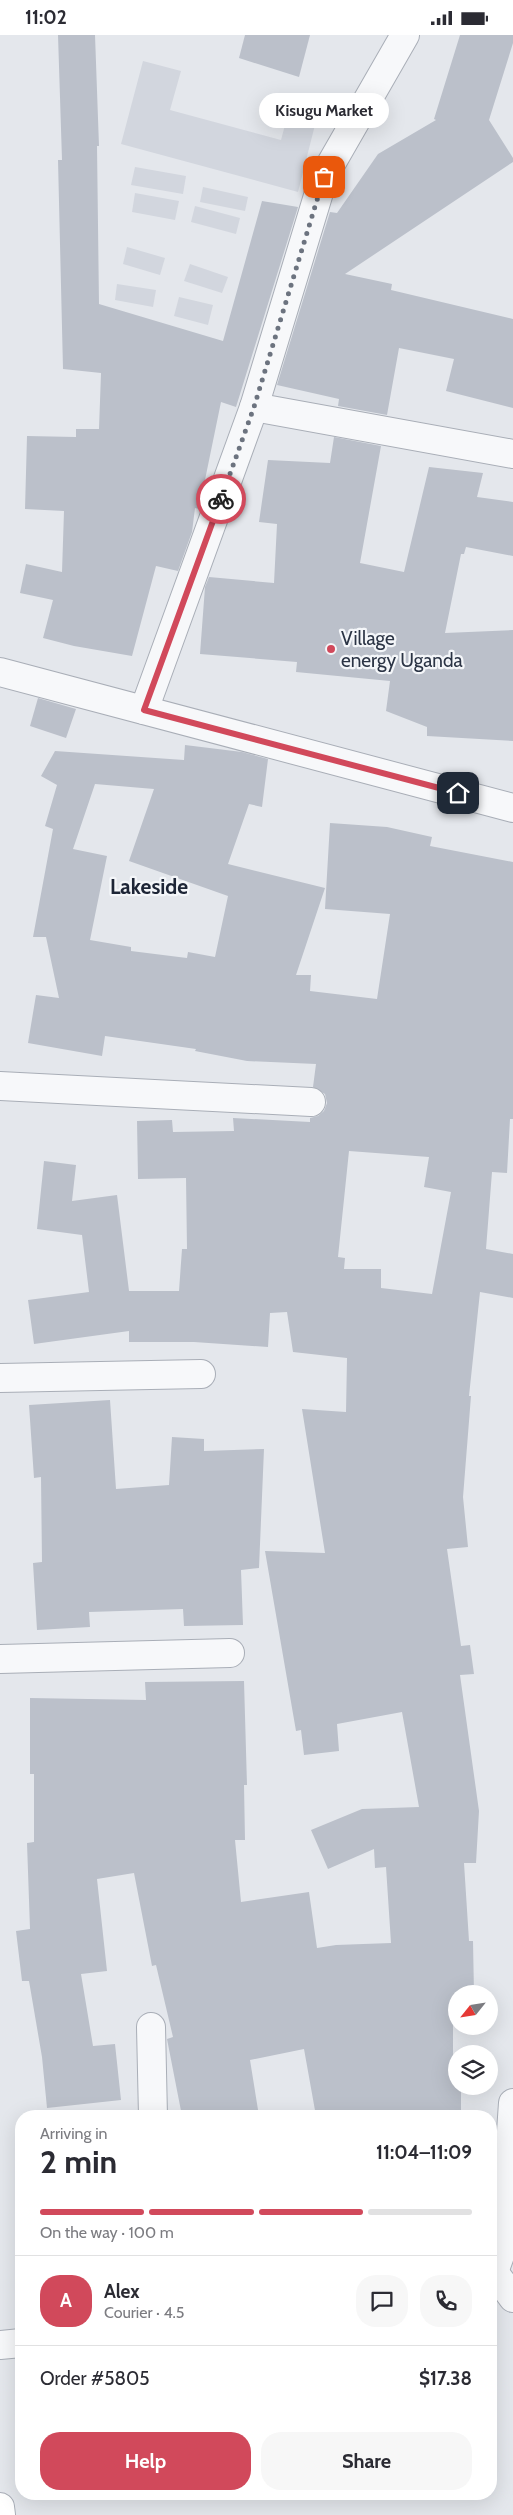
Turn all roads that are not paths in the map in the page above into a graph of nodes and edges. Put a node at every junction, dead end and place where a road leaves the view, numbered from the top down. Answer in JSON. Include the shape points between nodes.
{"nodes":[{"id":1,"x":405,"y":35,"type":"edge"},
{"id":2,"x":254,"y":407,"type":"junction"},
{"id":3,"x":513,"y":454,"type":"edge"},
{"id":4,"x":0,"y":672,"type":"edge"},
{"id":5,"x":144,"y":710,"type":"junction"},
{"id":6,"x":513,"y":808,"type":"edge"},
{"id":7,"x":0,"y":1086,"type":"edge"},
{"id":8,"x":311,"y":1102,"type":"dead end"},
{"id":9,"x":201,"y":1374,"type":"dead end"},
{"id":10,"x":0,"y":1378,"type":"edge"},
{"id":11,"x":230,"y":1653,"type":"dead end"},
{"id":12,"x":0,"y":1659,"type":"edge"},
{"id":13,"x":151,"y":2027,"type":"dead end"},
{"id":14,"x":513,"y":2103,"type":"edge"},
{"id":15,"x":153,"y":2110,"type":"edge"},
{"id":16,"x":497,"y":2263,"type":"edge"},
{"id":17,"x":497,"y":2278,"type":"edge"},
{"id":18,"x":513,"y":2298,"type":"edge"},
{"id":19,"x":15,"y":2344,"type":"edge"},
{"id":20,"x":0,"y":2345,"type":"edge"},
{"id":21,"x":0,"y":2507,"type":"edge"},
{"id":22,"x":0,"y":2515,"type":"edge"}],
"edges":[{"from":1,"to":2,"type":"street","via":[[324,177]]},
{"from":2,"to":3,"type":"street"},
{"from":2,"to":5,"type":"street"},
{"from":4,"to":5,"type":"street"},
{"from":5,"to":6,"type":"street"},
{"from":7,"to":8,"type":"street"},
{"from":9,"to":10,"type":"street"},
{"from":11,"to":12,"type":"street"},
{"from":13,"to":15,"type":"street"},
{"from":14,"to":16,"type":"street","via":[[503,2247]]},
{"from":17,"to":18,"type":"street"},
{"from":19,"to":20,"type":"street"},
{"from":21,"to":22,"type":"street"}]}
